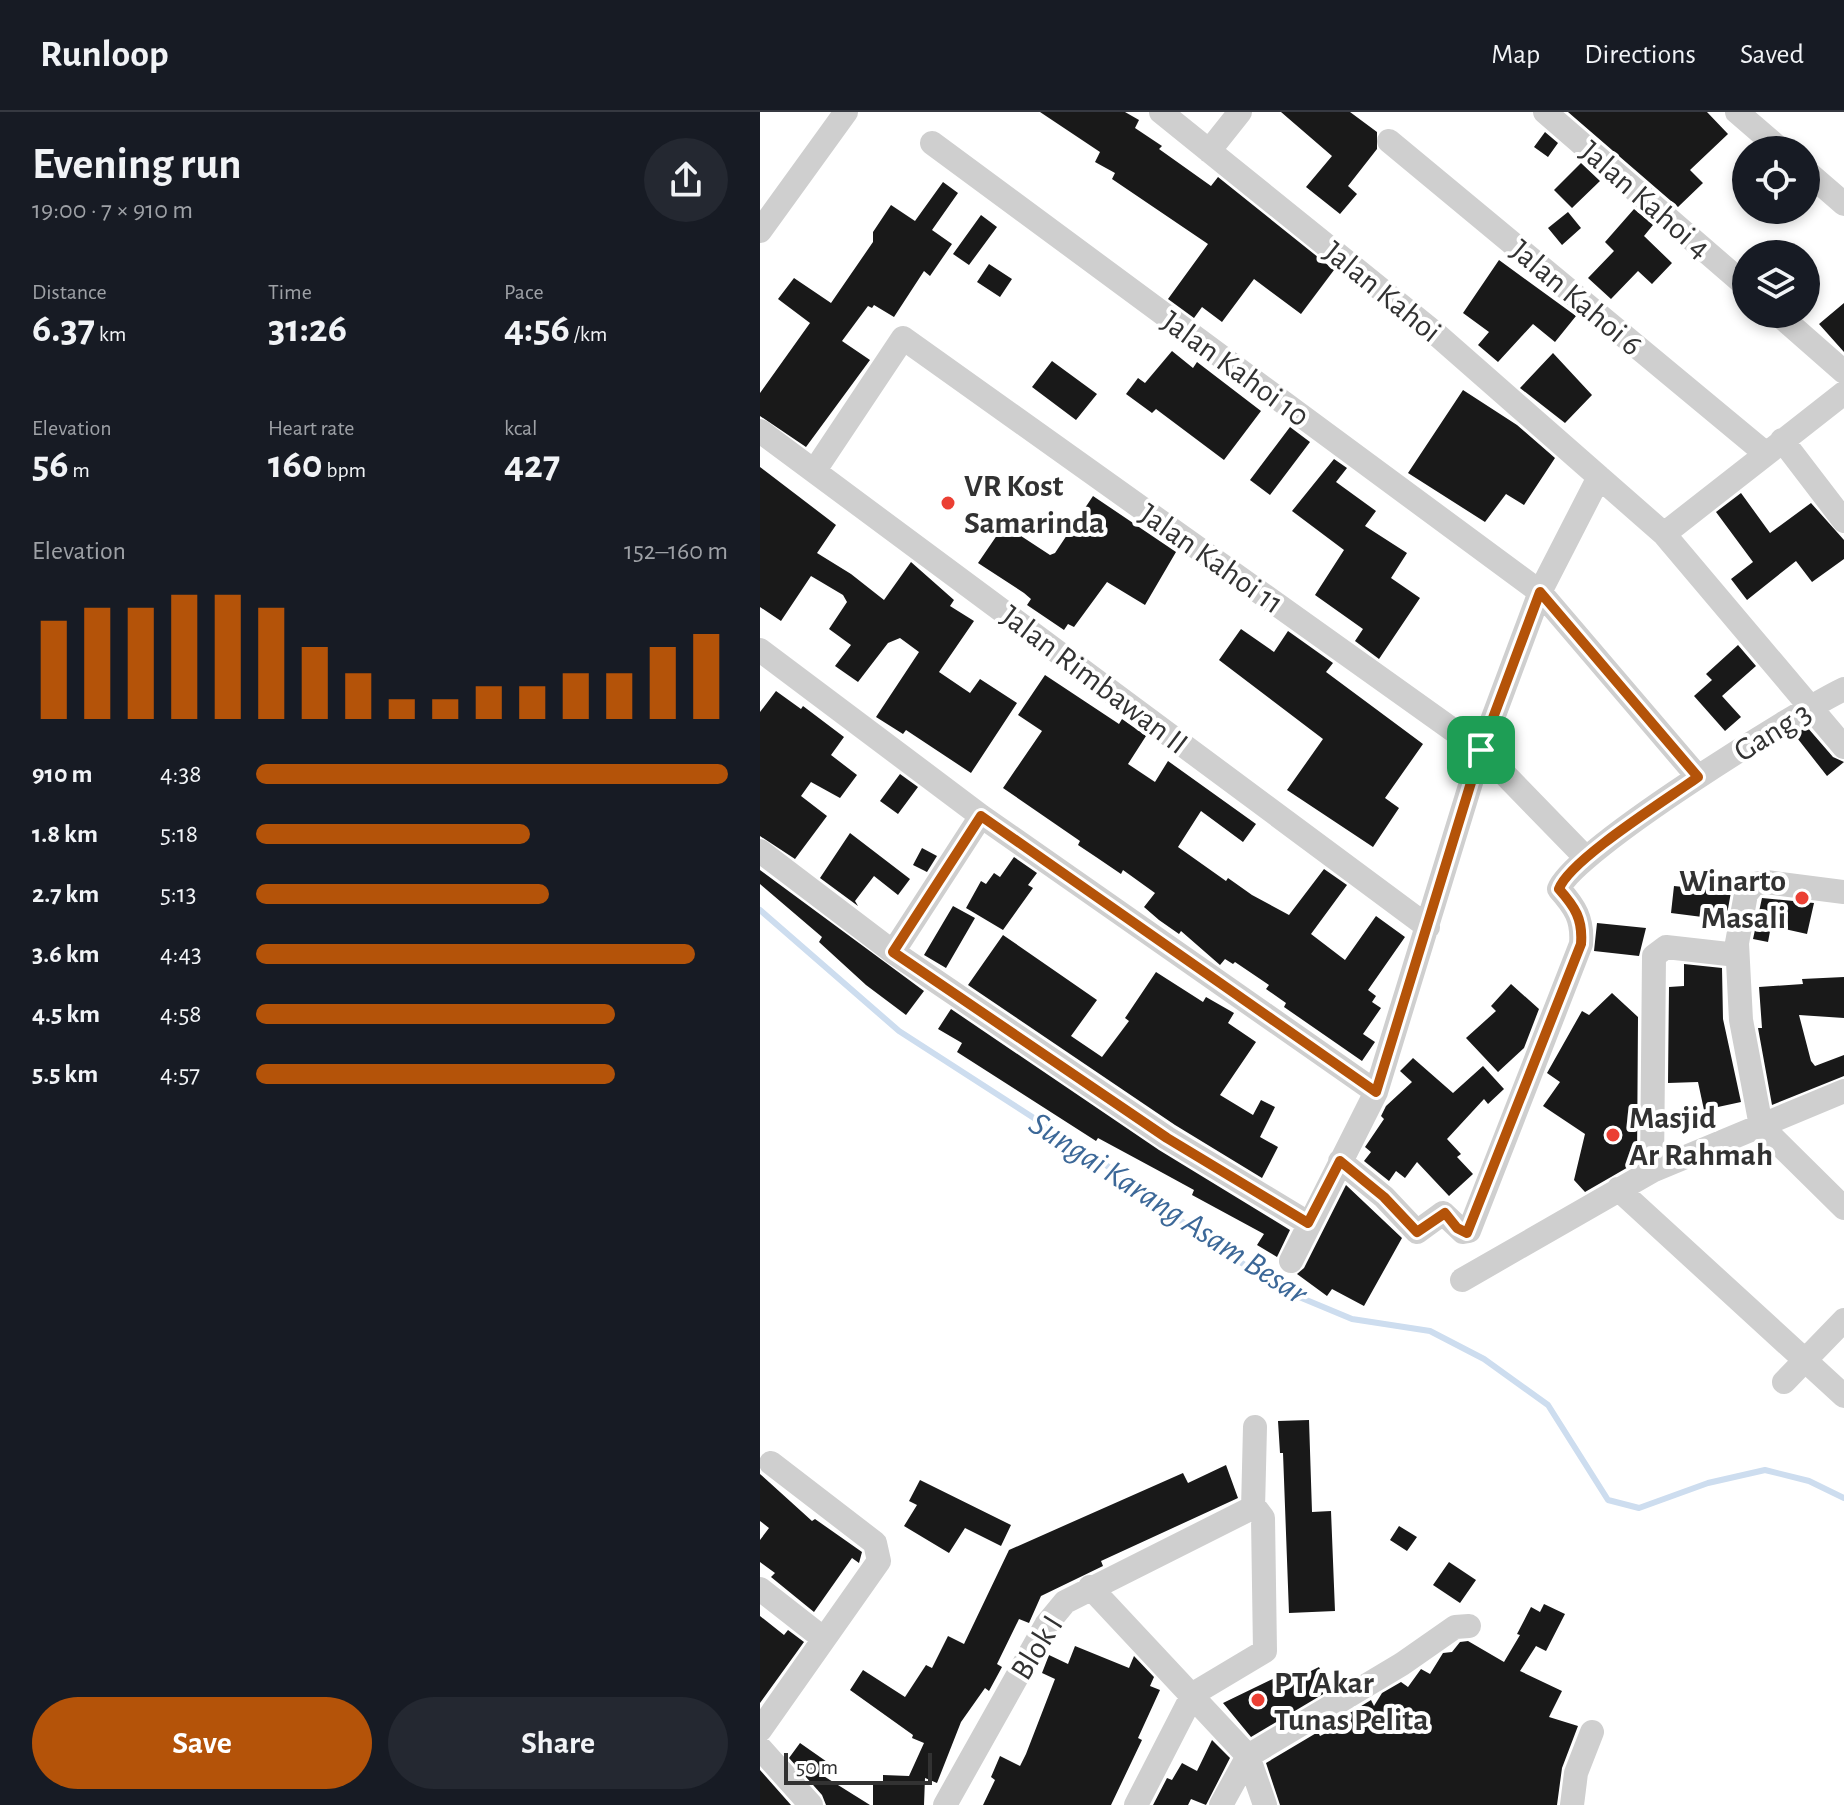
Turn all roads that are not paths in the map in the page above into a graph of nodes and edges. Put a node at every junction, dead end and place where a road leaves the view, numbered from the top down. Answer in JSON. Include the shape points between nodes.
{"nodes":[{"id":1,"x":846,"y":112,"type":"edge"},
{"id":2,"x":1161,"y":112,"type":"edge"},
{"id":3,"x":1240,"y":112,"type":"edge"},
{"id":4,"x":1545,"y":112,"type":"edge"},
{"id":5,"x":1737,"y":112,"type":"edge"},
{"id":6,"x":1765,"y":136,"type":"edge"},
{"id":7,"x":1389,"y":141,"type":"dead end"},
{"id":8,"x":932,"y":143,"type":"dead end"},
{"id":9,"x":1209,"y":151,"type":"junction"},
{"id":10,"x":1820,"y":183,"type":"edge"},
{"id":11,"x":1844,"y":204,"type":"edge"},
{"id":12,"x":760,"y":231,"type":"edge"},
{"id":13,"x":1732,"y":274,"type":"edge"},
{"id":14,"x":1794,"y":328,"type":"edge"},
{"id":15,"x":1844,"y":372,"type":"edge"},
{"id":16,"x":1844,"y":393,"type":"edge"},
{"id":17,"x":760,"y":431,"type":"edge"},
{"id":18,"x":1773,"y":447,"type":"junction"},
{"id":19,"x":815,"y":470,"type":"junction"},
{"id":20,"x":1599,"y":477,"type":"junction"},
{"id":21,"x":1844,"y":521,"type":"edge"},
{"id":22,"x":1664,"y":534,"type":"junction"},
{"id":23,"x":1540,"y":592,"type":"junction"},
{"id":24,"x":760,"y":650,"type":"edge"},
{"id":25,"x":1844,"y":689,"type":"edge"},
{"id":26,"x":1810,"y":706,"type":"junction"},
{"id":27,"x":1844,"y":747,"type":"edge"},
{"id":28,"x":1481,"y":750,"type":"junction"},
{"id":29,"x":1698,"y":777,"type":"junction"},
{"id":30,"x":981,"y":816,"type":"junction"},
{"id":31,"x":760,"y":851,"type":"edge"},
{"id":32,"x":1586,"y":858,"type":"junction"},
{"id":33,"x":1844,"y":892,"type":"edge"},
{"id":34,"x":1428,"y":927,"type":"junction"},
{"id":35,"x":893,"y":952,"type":"junction"},
{"id":36,"x":1737,"y":955,"type":"junction"},
{"id":37,"x":1844,"y":1091,"type":"edge"},
{"id":38,"x":1376,"y":1092,"type":"junction"},
{"id":39,"x":1761,"y":1126,"type":"junction"},
{"id":40,"x":1340,"y":1161,"type":"junction"},
{"id":41,"x":1652,"y":1171,"type":"junction"},
{"id":42,"x":1618,"y":1189,"type":"junction"},
{"id":43,"x":1844,"y":1208,"type":"edge"},
{"id":44,"x":1308,"y":1223,"type":"junction"},
{"id":45,"x":1291,"y":1261,"type":"dead end"},
{"id":46,"x":1462,"y":1280,"type":"dead end"},
{"id":47,"x":1844,"y":1320,"type":"edge"},
{"id":48,"x":1805,"y":1361,"type":"junction"},
{"id":49,"x":1784,"y":1382,"type":"dead end"},
{"id":50,"x":1844,"y":1396,"type":"edge"},
{"id":51,"x":1255,"y":1427,"type":"dead end"},
{"id":52,"x":771,"y":1463,"type":"dead end"},
{"id":53,"x":1258,"y":1514,"type":"junction"},
{"id":54,"x":1090,"y":1587,"type":"junction"},
{"id":55,"x":760,"y":1589,"type":"edge"},
{"id":56,"x":1469,"y":1626,"type":"dead end"},
{"id":57,"x":824,"y":1639,"type":"junction"},
{"id":58,"x":1193,"y":1694,"type":"junction"},
{"id":59,"x":760,"y":1730,"type":"edge"},
{"id":60,"x":1592,"y":1732,"type":"dead end"},
{"id":61,"x":760,"y":1748,"type":"edge"},
{"id":62,"x":1248,"y":1756,"type":"junction"},
{"id":63,"x":811,"y":1805,"type":"edge"},
{"id":64,"x":945,"y":1805,"type":"edge"},
{"id":65,"x":1136,"y":1805,"type":"edge"},
{"id":66,"x":1221,"y":1805,"type":"edge"},
{"id":67,"x":1265,"y":1805,"type":"edge"},
{"id":68,"x":1572,"y":1805,"type":"edge"}],
"edges":[{"from":1,"to":12,"type":"street"},
{"from":2,"to":9,"type":"street","name":"Jalan Kahoi"},
{"from":3,"to":9,"type":"street"},
{"from":4,"to":13,"type":"street","name":"Jalan Kahoi 4"},
{"from":5,"to":6,"type":"street"},
{"from":7,"to":18,"type":"street","name":"Jalan Kahoi 6"},
{"from":8,"to":23,"type":"street","name":"Jalan Kahoi 10"},
{"from":9,"to":20,"type":"street","name":"Jalan Kahoi","via":[[1435,333]]},
{"from":10,"to":11,"type":"street"},
{"from":14,"to":15,"type":"street"},
{"from":16,"to":18,"type":"street"},
{"from":17,"to":19,"type":"street","name":"Jalan Rimbawan II"},
{"from":18,"to":21,"type":"street","name":"Jalan Kahoi 6"},
{"from":18,"to":22,"type":"street"},
{"from":19,"to":28,"type":"street","name":"Jalan Kahoi 11","via":[[903,338]]},
{"from":19,"to":34,"type":"street","name":"Jalan Rimbawan II"},
{"from":20,"to":22,"type":"street","name":"Jalan Kahoi"},
{"from":20,"to":23,"type":"street"},
{"from":22,"to":26,"type":"street","name":"Jalan Kahoi"},
{"from":23,"to":28,"type":"street"},
{"from":23,"to":29,"type":"street","name":"Jalan Kahoi 10"},
{"from":24,"to":30,"type":"street"},
{"from":25,"to":26,"type":"street","name":"Gang 3"},
{"from":26,"to":27,"type":"street","name":"Jalan Kahoi"},
{"from":26,"to":29,"type":"street","name":"Gang 3"},
{"from":28,"to":32,"type":"street","name":"Jalan Kahoi 11"},
{"from":28,"to":34,"type":"street"},
{"from":29,"to":32,"type":"street","name":"Gang 3"},
{"from":30,"to":35,"type":"street"},
{"from":30,"to":38,"type":"street"},
{"from":31,"to":35,"type":"street"},
{"from":32,"to":40,"type":"street","name":"Gang 3","via":[[1559,889],[1577,911],[1581,944],[1472,1226],[1463,1232],[1443,1213],[1416,1231]]},
{"from":33,"to":36,"type":"street","via":[[1754,884],[1746,894]]},
{"from":34,"to":38,"type":"street"},
{"from":35,"to":44,"type":"street","via":[[1167,1138]]},
{"from":36,"to":39,"type":"street","via":[[1741,1020]]},
{"from":36,"to":41,"type":"street","via":[[1666,947],[1654,956]]},
{"from":37,"to":39,"type":"street"},
{"from":38,"to":40,"type":"street"},
{"from":39,"to":41,"type":"street"},
{"from":39,"to":43,"type":"street"},
{"from":40,"to":44,"type":"street"},
{"from":41,"to":42,"type":"street"},
{"from":42,"to":46,"type":"street"},
{"from":42,"to":48,"type":"street"},
{"from":44,"to":45,"type":"street"},
{"from":47,"to":48,"type":"street"},
{"from":48,"to":49,"type":"street"},
{"from":48,"to":50,"type":"street"},
{"from":51,"to":53,"type":"street"},
{"from":52,"to":57,"type":"street","via":[[875,1543],[877,1567]]},
{"from":53,"to":54,"type":"street","name":"Blok I"},
{"from":53,"to":58,"type":"street","via":[[1265,1651]]},
{"from":54,"to":58,"type":"street"},
{"from":54,"to":64,"type":"street","name":"Blok I","via":[[1065,1602],[1046,1625]]},
{"from":55,"to":57,"type":"street"},
{"from":56,"to":62,"type":"street","via":[[1455,1627]]},
{"from":57,"to":59,"type":"street"},
{"from":58,"to":62,"type":"street"},
{"from":58,"to":65,"type":"street"},
{"from":60,"to":68,"type":"street","via":[[1574,1781]]},
{"from":61,"to":63,"type":"street"},
{"from":62,"to":66,"type":"street"},
{"from":62,"to":67,"type":"street"}]}
